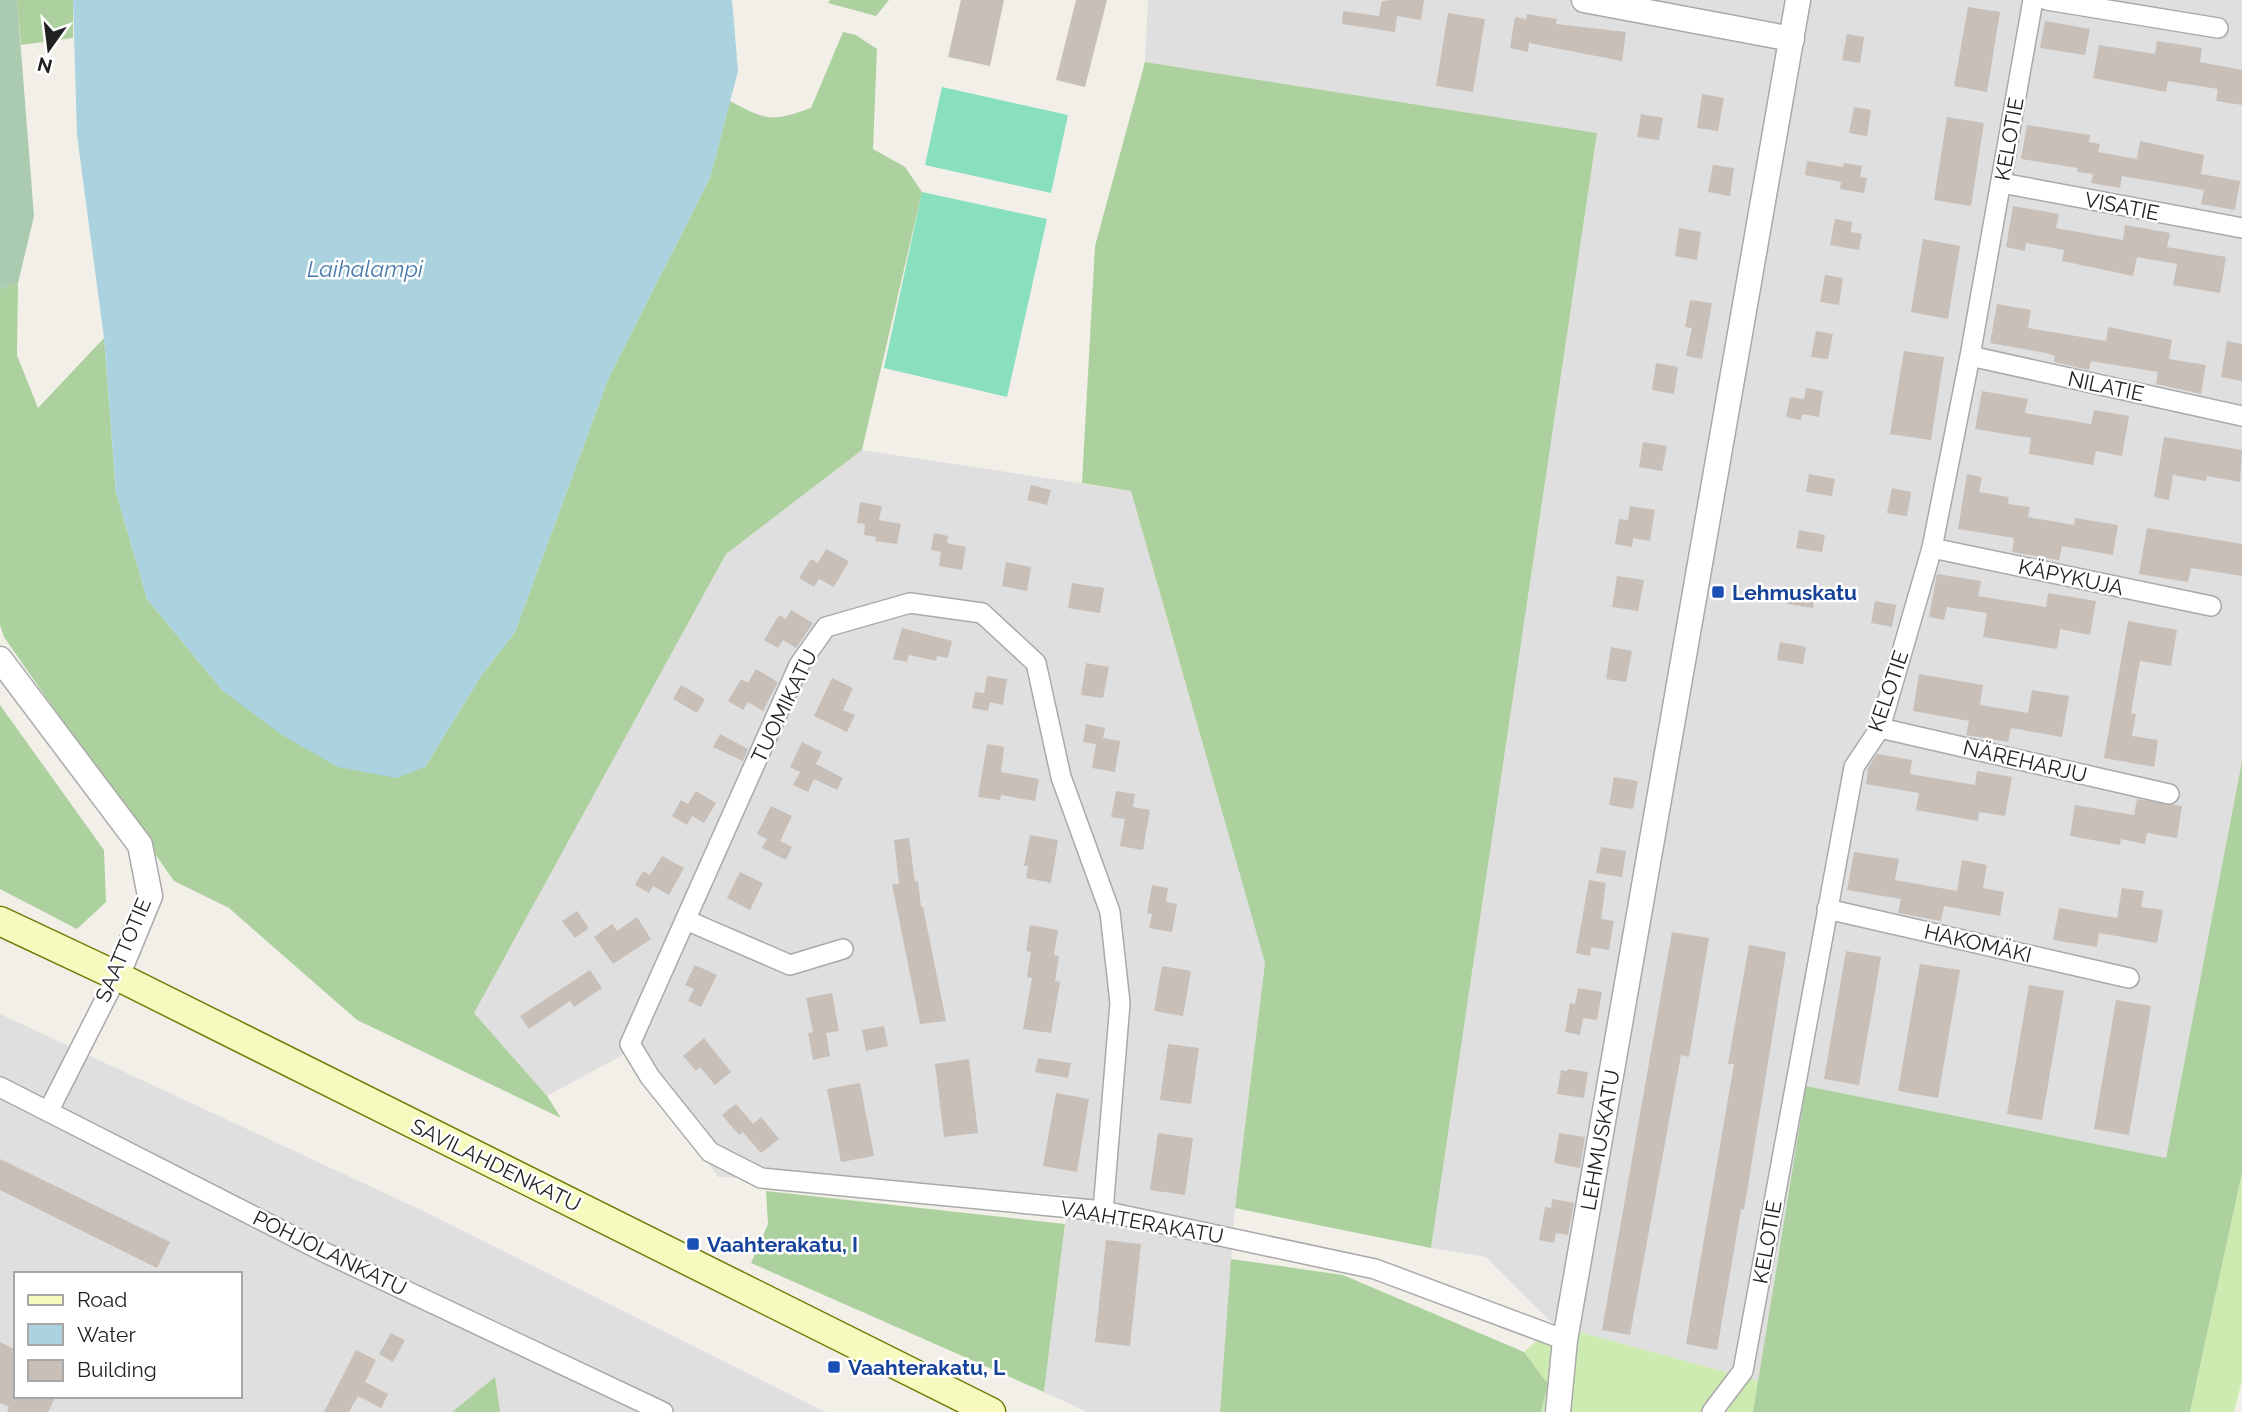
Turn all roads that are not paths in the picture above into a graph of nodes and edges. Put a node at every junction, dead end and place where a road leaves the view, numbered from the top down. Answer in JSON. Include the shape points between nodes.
{"nodes":[{"id":1,"x":1584,"y":0,"type":"edge"},
{"id":2,"x":1798,"y":0,"type":"edge"},
{"id":3,"x":2033,"y":0,"type":"edge"},
{"id":4,"x":2047,"y":0,"type":"edge"},
{"id":5,"x":2218,"y":28,"type":"dead end"},
{"id":6,"x":1791,"y":39,"type":"junction"},
{"id":7,"x":2002,"y":183,"type":"junction"},
{"id":8,"x":2242,"y":228,"type":"edge"},
{"id":9,"x":1970,"y":356,"type":"junction"},
{"id":10,"x":2242,"y":416,"type":"edge"},
{"id":11,"x":1932,"y":548,"type":"junction"},
{"id":12,"x":2211,"y":606,"type":"dead end"},
{"id":13,"x":0,"y":659,"type":"edge"},
{"id":14,"x":1880,"y":728,"type":"junction"},
{"id":15,"x":2169,"y":794,"type":"dead end"},
{"id":16,"x":1827,"y":908,"type":"junction"},
{"id":17,"x":686,"y":920,"type":"junction"},
{"id":18,"x":0,"y":921,"type":"edge"},
{"id":19,"x":843,"y":949,"type":"dead end"},
{"id":20,"x":117,"y":976,"type":"junction"},
{"id":21,"x":2129,"y":978,"type":"dead end"},
{"id":22,"x":0,"y":1087,"type":"edge"},
{"id":23,"x":49,"y":1110,"type":"junction"},
{"id":24,"x":710,"y":1152,"type":"joint"},
{"id":25,"x":1103,"y":1211,"type":"junction"},
{"id":26,"x":1565,"y":1340,"type":"junction"},
{"id":27,"x":663,"y":1412,"type":"edge"},
{"id":28,"x":991,"y":1412,"type":"edge"},
{"id":29,"x":1558,"y":1412,"type":"edge"},
{"id":30,"x":1712,"y":1412,"type":"edge"}],
"edges":[{"from":1,"to":6,"type":"street"},
{"from":2,"to":6,"type":"street","name":"LEHMUSKATU"},
{"from":3,"to":7,"type":"street","name":"KELOTIE"},
{"from":4,"to":5,"type":"street"},
{"from":6,"to":26,"type":"street","name":"LEHMUSKATU"},
{"from":7,"to":8,"type":"street","name":"VISATIE"},
{"from":7,"to":9,"type":"street","name":"KELOTIE"},
{"from":9,"to":10,"type":"street","name":"NILATIE"},
{"from":9,"to":11,"type":"street","name":"KELOTIE"},
{"from":11,"to":12,"type":"street","name":"KÄPYKUJA"},
{"from":11,"to":14,"type":"street","name":"KELOTIE"},
{"from":13,"to":20,"type":"street","name":"SAATTOTIE","via":[[140,845],[150,895]]},
{"from":14,"to":15,"type":"street","name":"NÄREHARJU"},
{"from":14,"to":16,"type":"street","name":"KELOTIE","via":[[1854,767]]},
{"from":16,"to":21,"type":"street","name":"HAKOMÄKI"},
{"from":16,"to":30,"type":"street","name":"KELOTIE","via":[[1744,1371]]},
{"from":17,"to":19,"type":"street","via":[[790,965]]},
{"from":17,"to":24,"type":"street","name":"TUOMIKATU","via":[[630,1044],[650,1077]]},
{"from":17,"to":25,"type":"street","name":"TUOMIKATU","via":[[799,665],[825,627],[910,603],[982,613],[1036,663],[1061,777],[1110,912],[1120,1003]]},
{"from":18,"to":20,"type":"main road","name":"SAVILAHDENKATU"},
{"from":20,"to":23,"type":"street","name":"SAATTOTIE"},
{"from":20,"to":28,"type":"main road","name":"SAVILAHDENKATU"},
{"from":22,"to":23,"type":"street","name":"POHJOLANKATU"},
{"from":23,"to":27,"type":"street","name":"POHJOLANKATU","via":[[326,1252]]},
{"from":24,"to":25,"type":"street","name":"VAAHTERAKATU","via":[[761,1178]]},
{"from":25,"to":26,"type":"street","name":"VAAHTERAKATU","via":[[1375,1269]]},
{"from":26,"to":29,"type":"street","name":"LEHMUSKATU"}]}
